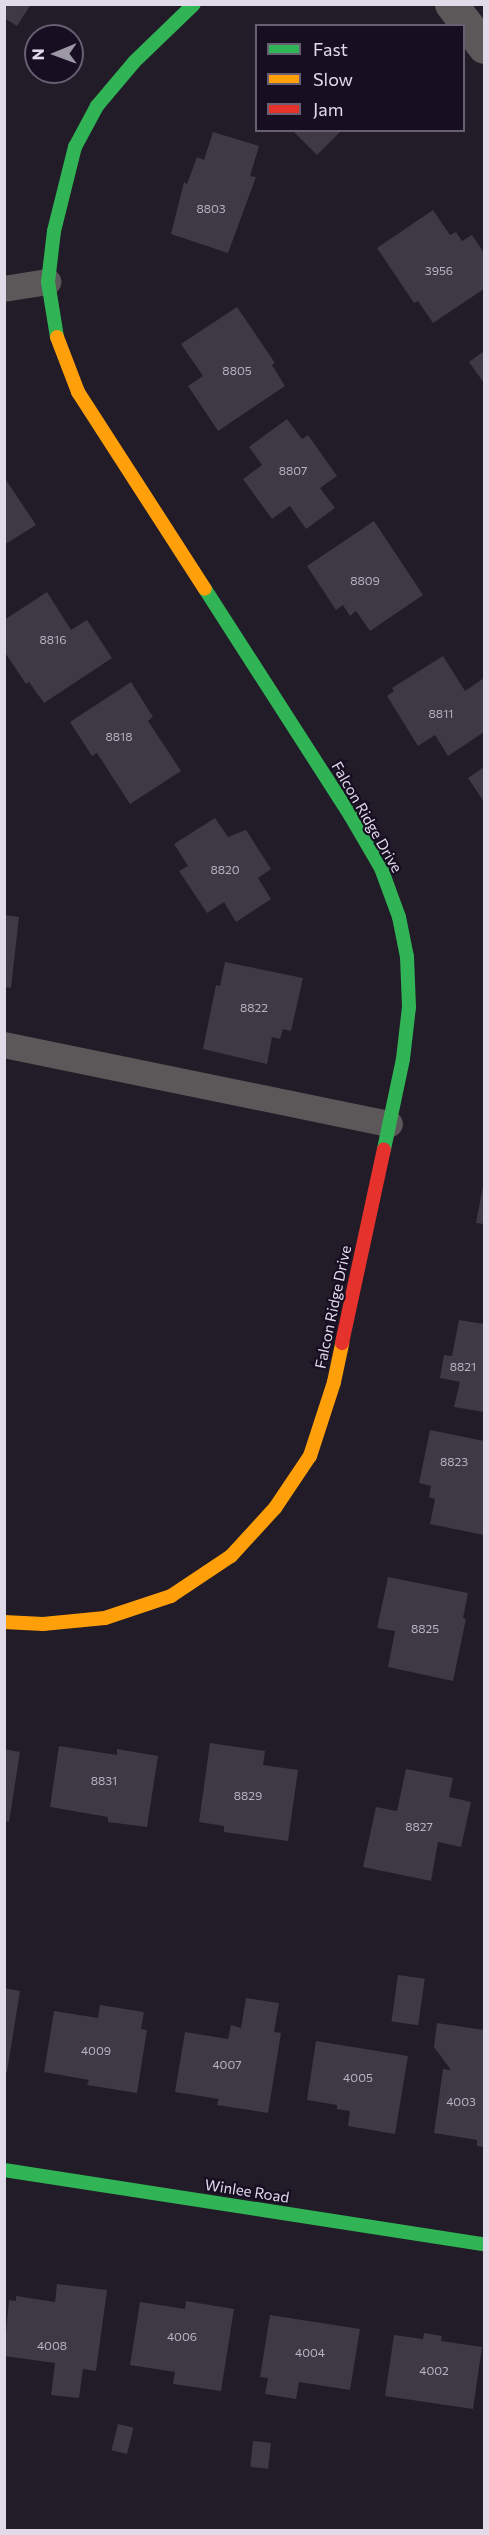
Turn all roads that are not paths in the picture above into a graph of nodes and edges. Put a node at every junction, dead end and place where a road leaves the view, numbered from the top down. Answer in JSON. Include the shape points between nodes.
{"nodes":[{"id":1,"x":194,"y":4,"type":"edge"},
{"id":2,"x":451,"y":4,"type":"edge"},
{"id":3,"x":484,"y":47,"type":"edge"},
{"id":4,"x":48,"y":282,"type":"junction"},
{"id":5,"x":4,"y":289,"type":"edge"},
{"id":6,"x":4,"y":1045,"type":"edge"},
{"id":7,"x":390,"y":1124,"type":"junction"},
{"id":8,"x":4,"y":1622,"type":"edge"},
{"id":9,"x":4,"y":2170,"type":"edge"},
{"id":10,"x":484,"y":2244,"type":"edge"}],
"edges":[{"from":1,"to":4,"type":"street","name":"Falcon Ridge Drive","via":[[134,62],[92,116],[75,147],[54,231]]},
{"from":2,"to":3,"type":"street"},
{"from":4,"to":5,"type":"lane"},
{"from":4,"to":7,"type":"street","name":"Falcon Ridge Drive","via":[[58,345],[78,392],[381,868],[399,917],[408,977],[403,1059]]},
{"from":6,"to":7,"type":"lane"},
{"from":7,"to":8,"type":"street","name":"Falcon Ridge Drive","via":[[334,1382],[310,1456],[275,1508],[231,1556],[171,1596],[105,1618],[43,1624]]},
{"from":9,"to":10,"type":"street","name":"Winlee Road"}]}
